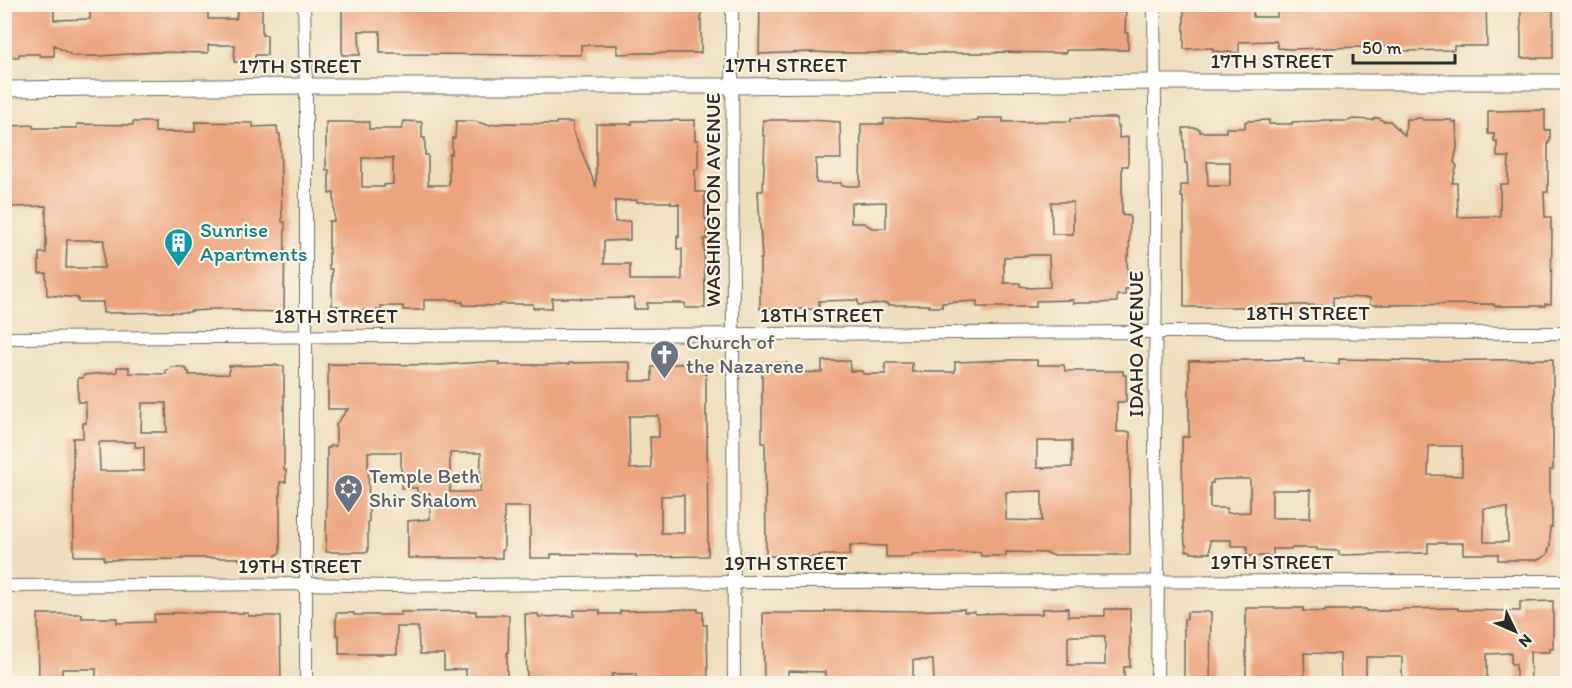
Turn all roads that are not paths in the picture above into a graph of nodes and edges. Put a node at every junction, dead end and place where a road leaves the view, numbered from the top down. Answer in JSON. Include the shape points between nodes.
{"nodes":[{"id":1,"x":304,"y":4,"type":"edge"},
{"id":2,"x":732,"y":4,"type":"edge"},
{"id":3,"x":1154,"y":4,"type":"edge"},
{"id":4,"x":1155,"y":82,"type":"junction"},
{"id":5,"x":1568,"y":82,"type":"edge"},
{"id":6,"x":306,"y":86,"type":"junction"},
{"id":7,"x":731,"y":86,"type":"junction"},
{"id":8,"x":4,"y":89,"type":"edge"},
{"id":9,"x":1156,"y":333,"type":"junction"},
{"id":10,"x":1568,"y":333,"type":"edge"},
{"id":11,"x":733,"y":335,"type":"junction"},
{"id":12,"x":306,"y":336,"type":"junction"},
{"id":13,"x":4,"y":338,"type":"edge"},
{"id":14,"x":1568,"y":581,"type":"edge"},
{"id":15,"x":734,"y":582,"type":"junction"},
{"id":16,"x":1158,"y":582,"type":"junction"},
{"id":17,"x":306,"y":584,"type":"junction"},
{"id":18,"x":4,"y":586,"type":"edge"},
{"id":19,"x":306,"y":684,"type":"edge"},
{"id":20,"x":734,"y":684,"type":"edge"},
{"id":21,"x":1157,"y":684,"type":"edge"}],
"edges":[{"from":1,"to":6,"type":"street"},
{"from":2,"to":7,"type":"street","name":"WASHINGTON AVENUE"},
{"from":3,"to":4,"type":"street","name":"IDAHO AVENUE"},
{"from":4,"to":5,"type":"street","name":"17TH STREET"},
{"from":4,"to":7,"type":"street","name":"17TH STREET"},
{"from":4,"to":9,"type":"street","name":"IDAHO AVENUE"},
{"from":6,"to":7,"type":"street","name":"17TH STREET"},
{"from":6,"to":8,"type":"street","name":"17TH STREET"},
{"from":6,"to":12,"type":"street"},
{"from":7,"to":11,"type":"street","name":"WASHINGTON AVENUE"},
{"from":9,"to":10,"type":"street","name":"18TH STREET"},
{"from":9,"to":11,"type":"street","name":"18TH STREET"},
{"from":9,"to":16,"type":"street","name":"IDAHO AVENUE"},
{"from":11,"to":12,"type":"street","name":"18TH STREET"},
{"from":11,"to":15,"type":"street","name":"WASHINGTON AVENUE"},
{"from":12,"to":13,"type":"street","name":"18TH STREET"},
{"from":12,"to":17,"type":"street"},
{"from":14,"to":16,"type":"street","name":"19TH STREET"},
{"from":15,"to":16,"type":"street","name":"19TH STREET"},
{"from":15,"to":17,"type":"street","name":"19TH STREET"},
{"from":15,"to":20,"type":"street","name":"WASHINGTON AVENUE"},
{"from":16,"to":21,"type":"street","name":"IDAHO AVENUE"},
{"from":17,"to":18,"type":"street","name":"19TH STREET"},
{"from":17,"to":19,"type":"street"}]}
